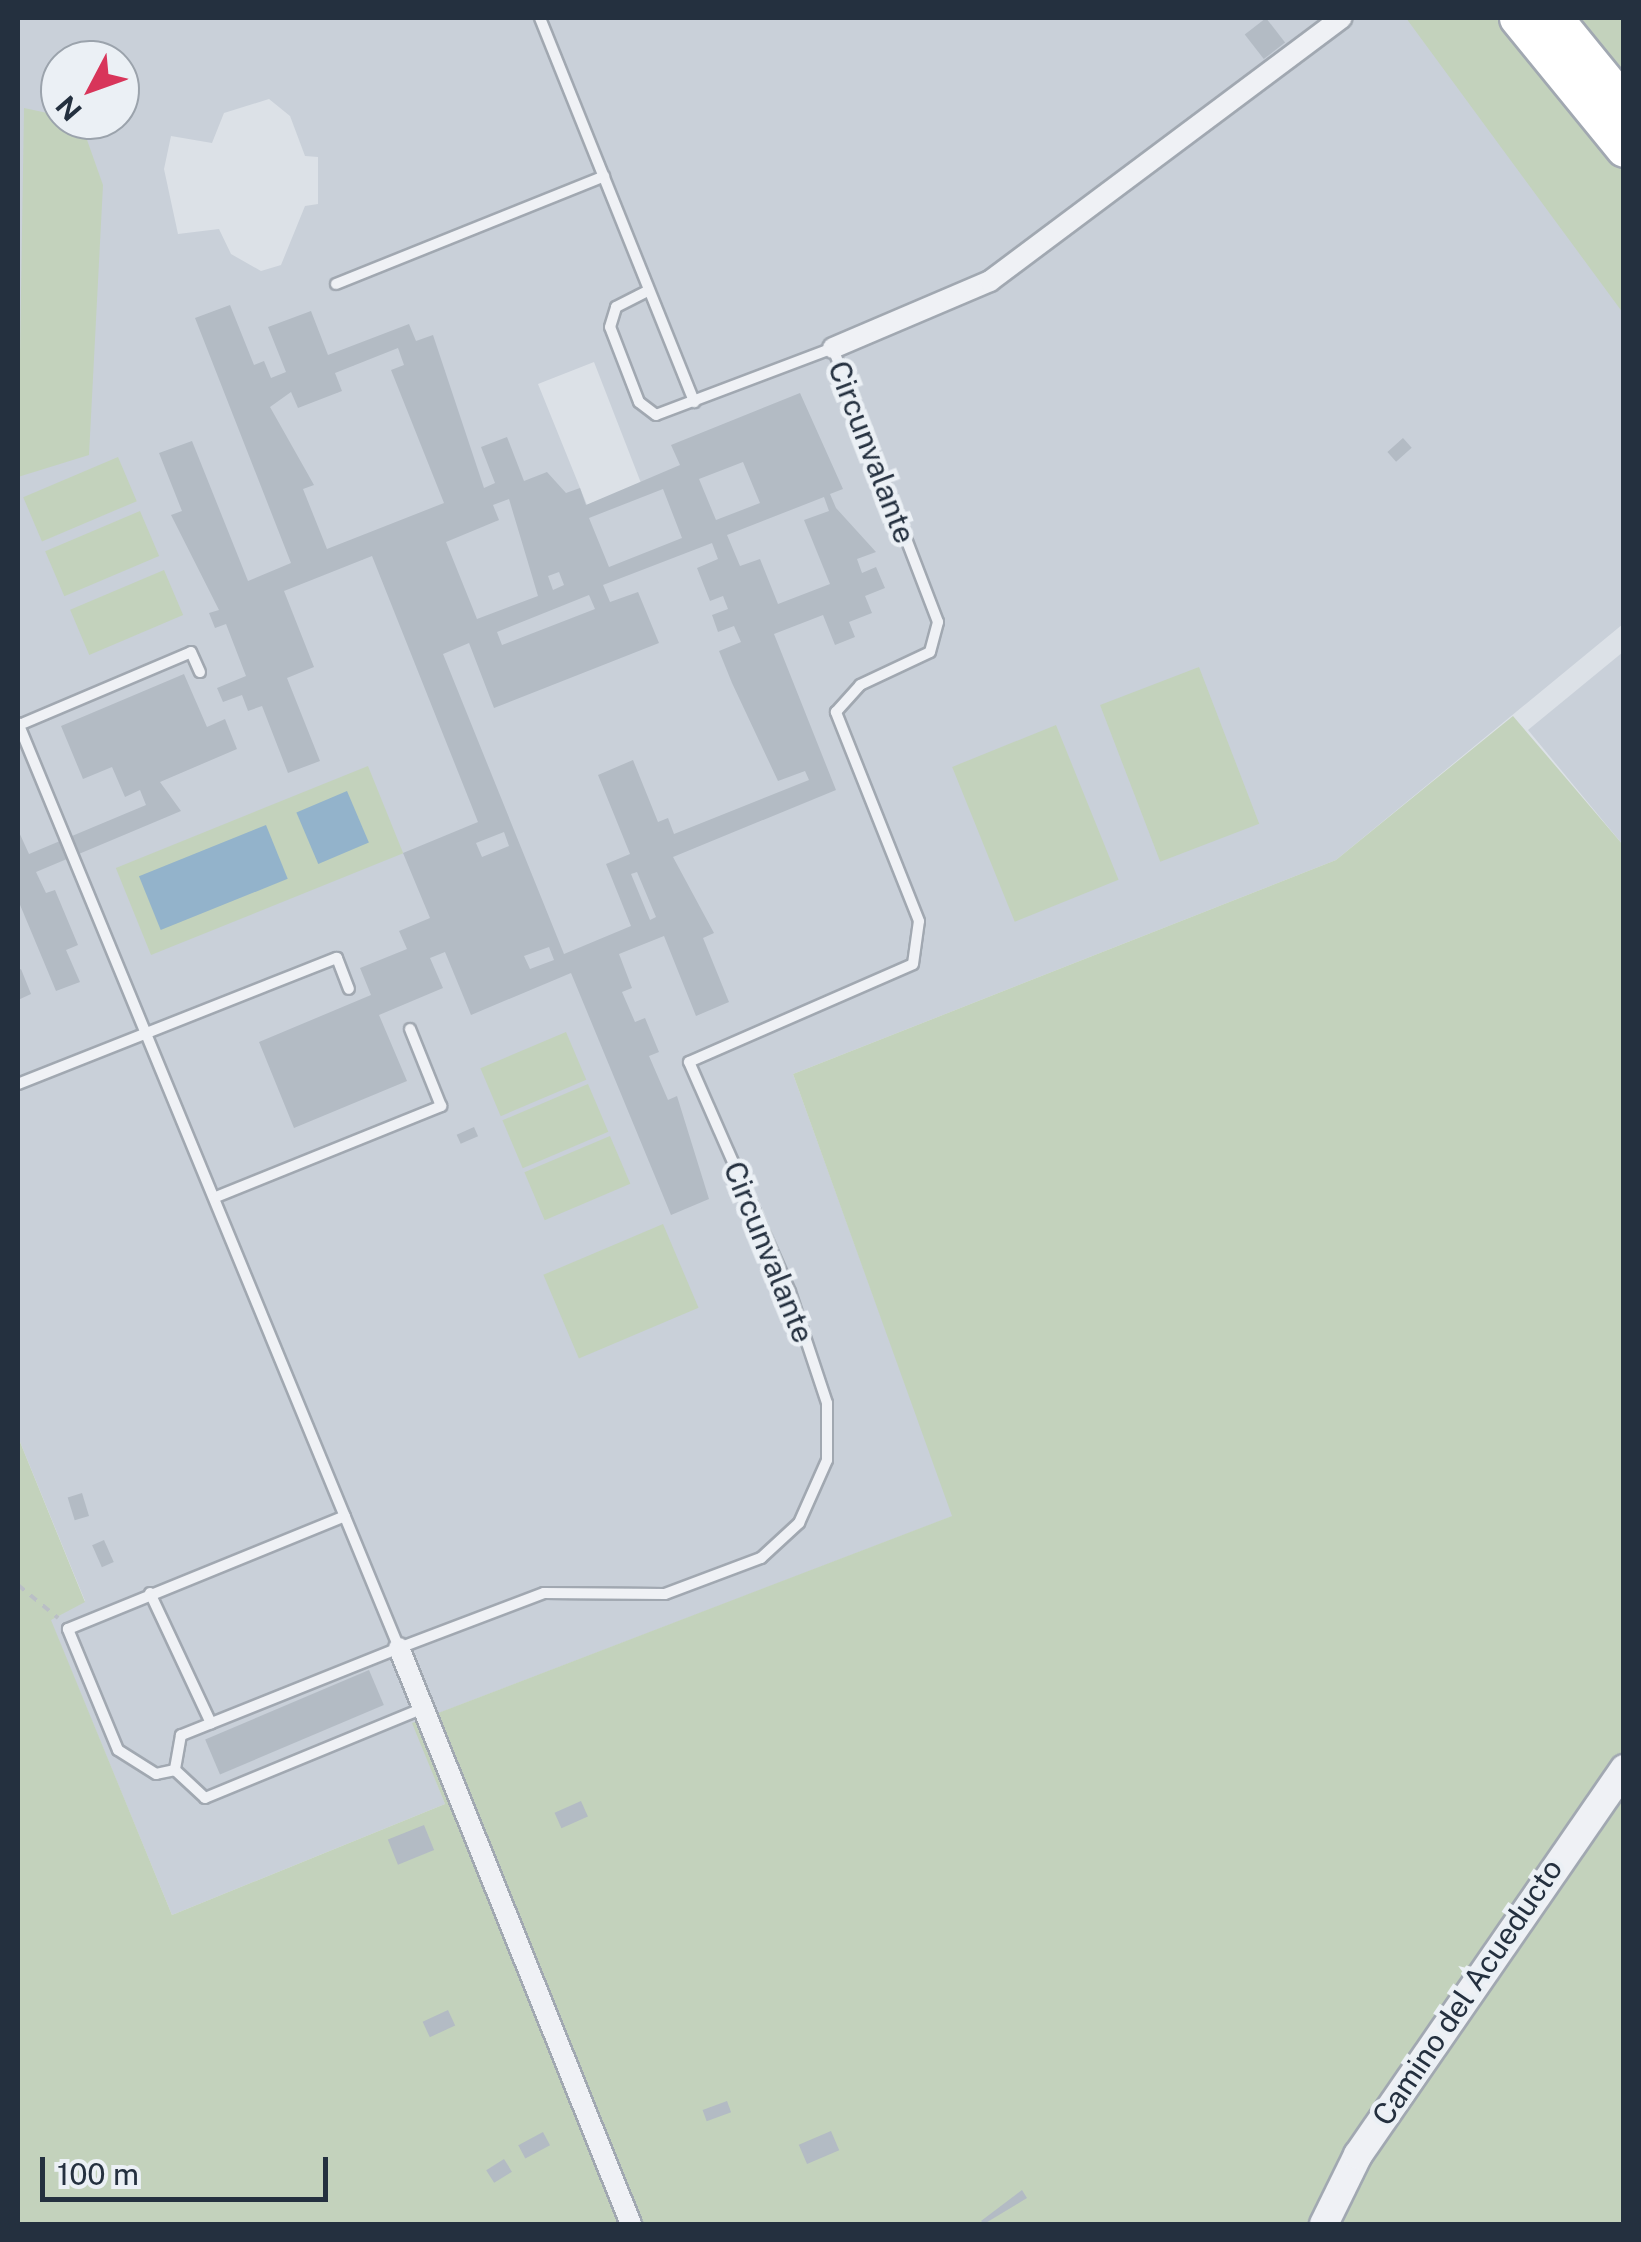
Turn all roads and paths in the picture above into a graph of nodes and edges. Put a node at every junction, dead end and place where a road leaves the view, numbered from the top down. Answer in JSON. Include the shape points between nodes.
{"nodes":[{"id":1,"x":540,"y":18,"type":"edge"},
{"id":2,"x":1342,"y":18,"type":"edge"},
{"id":3,"x":1517,"y":18,"type":"edge"},
{"id":4,"x":1555,"y":18,"type":"edge"},
{"id":5,"x":1624,"y":103,"type":"edge"},
{"id":6,"x":1624,"y":149,"type":"edge"},
{"id":7,"x":604,"y":176,"type":"junction"},
{"id":8,"x":336,"y":284,"type":"dead end"},
{"id":9,"x":649,"y":290,"type":"junction"},
{"id":10,"x":833,"y":348,"type":"junction"},
{"id":11,"x":694,"y":402,"type":"junction"},
{"id":12,"x":200,"y":672,"type":"dead end"},
{"id":13,"x":21,"y":723,"type":"edge"},
{"id":14,"x":349,"y":989,"type":"dead end"},
{"id":15,"x":410,"y":1029,"type":"dead end"},
{"id":16,"x":149,"y":1032,"type":"junction"},
{"id":17,"x":18,"y":1084,"type":"edge"},
{"id":18,"x":216,"y":1197,"type":"junction"},
{"id":19,"x":345,"y":1516,"type":"junction"},
{"id":20,"x":18,"y":1584,"type":"edge"},
{"id":21,"x":150,"y":1593,"type":"junction"},
{"id":22,"x":68,"y":1628,"type":"junction"},
{"id":23,"x":399,"y":1648,"type":"junction"},
{"id":24,"x":423,"y":1708,"type":"junction"},
{"id":25,"x":211,"y":1723,"type":"junction"},
{"id":26,"x":1624,"y":1769,"type":"edge"},
{"id":27,"x":175,"y":1770,"type":"junction"},
{"id":28,"x":631,"y":2224,"type":"edge"},
{"id":29,"x":1324,"y":2224,"type":"edge"}],
"edges":[{"from":1,"to":7,"type":"lane"},
{"from":2,"to":10,"type":"street","via":[[990,280]]},
{"from":3,"to":6,"type":"highway"},
{"from":4,"to":5,"type":"highway"},
{"from":7,"to":8,"type":"lane"},
{"from":7,"to":9,"type":"lane"},
{"from":9,"to":11,"type":"lane"},
{"from":9,"to":11,"type":"lane","name":"Circunvalante","via":[[616,307],[610,327],[638,402],[656,415]]},
{"from":10,"to":11,"type":"lane","name":"Circunvalante"},
{"from":10,"to":23,"type":"lane","name":"Circunvalante","via":[[938,622],[930,652],[860,685],[836,712],[922,936],[903,973],[690,1062],[790,1292],[827,1403],[827,1460],[799,1523],[724,1575],[665,1594],[544,1592]]},
{"from":12,"to":13,"type":"lane","via":[[191,652]]},
{"from":13,"to":16,"type":"lane"},
{"from":14,"to":16,"type":"lane","via":[[337,958]]},
{"from":15,"to":18,"type":"lane","via":[[441,1106]]},
{"from":16,"to":17,"type":"lane"},
{"from":16,"to":18,"type":"lane"},
{"from":18,"to":19,"type":"lane"},
{"from":19,"to":21,"type":"lane"},
{"from":19,"to":23,"type":"lane"},
{"from":20,"to":22,"type":"path"},
{"from":21,"to":22,"type":"lane"},
{"from":21,"to":25,"type":"lane"},
{"from":22,"to":27,"type":"lane","via":[[118,1750],[156,1774]]},
{"from":23,"to":24,"type":"street"},
{"from":23,"to":25,"type":"lane"},
{"from":24,"to":27,"type":"lane","via":[[205,1798]]},
{"from":24,"to":28,"type":"street"},
{"from":25,"to":27,"type":"lane","via":[[181,1735]]},
{"from":26,"to":29,"type":"street","name":"Camino del Acueducto","via":[[1369,2138]]}]}
